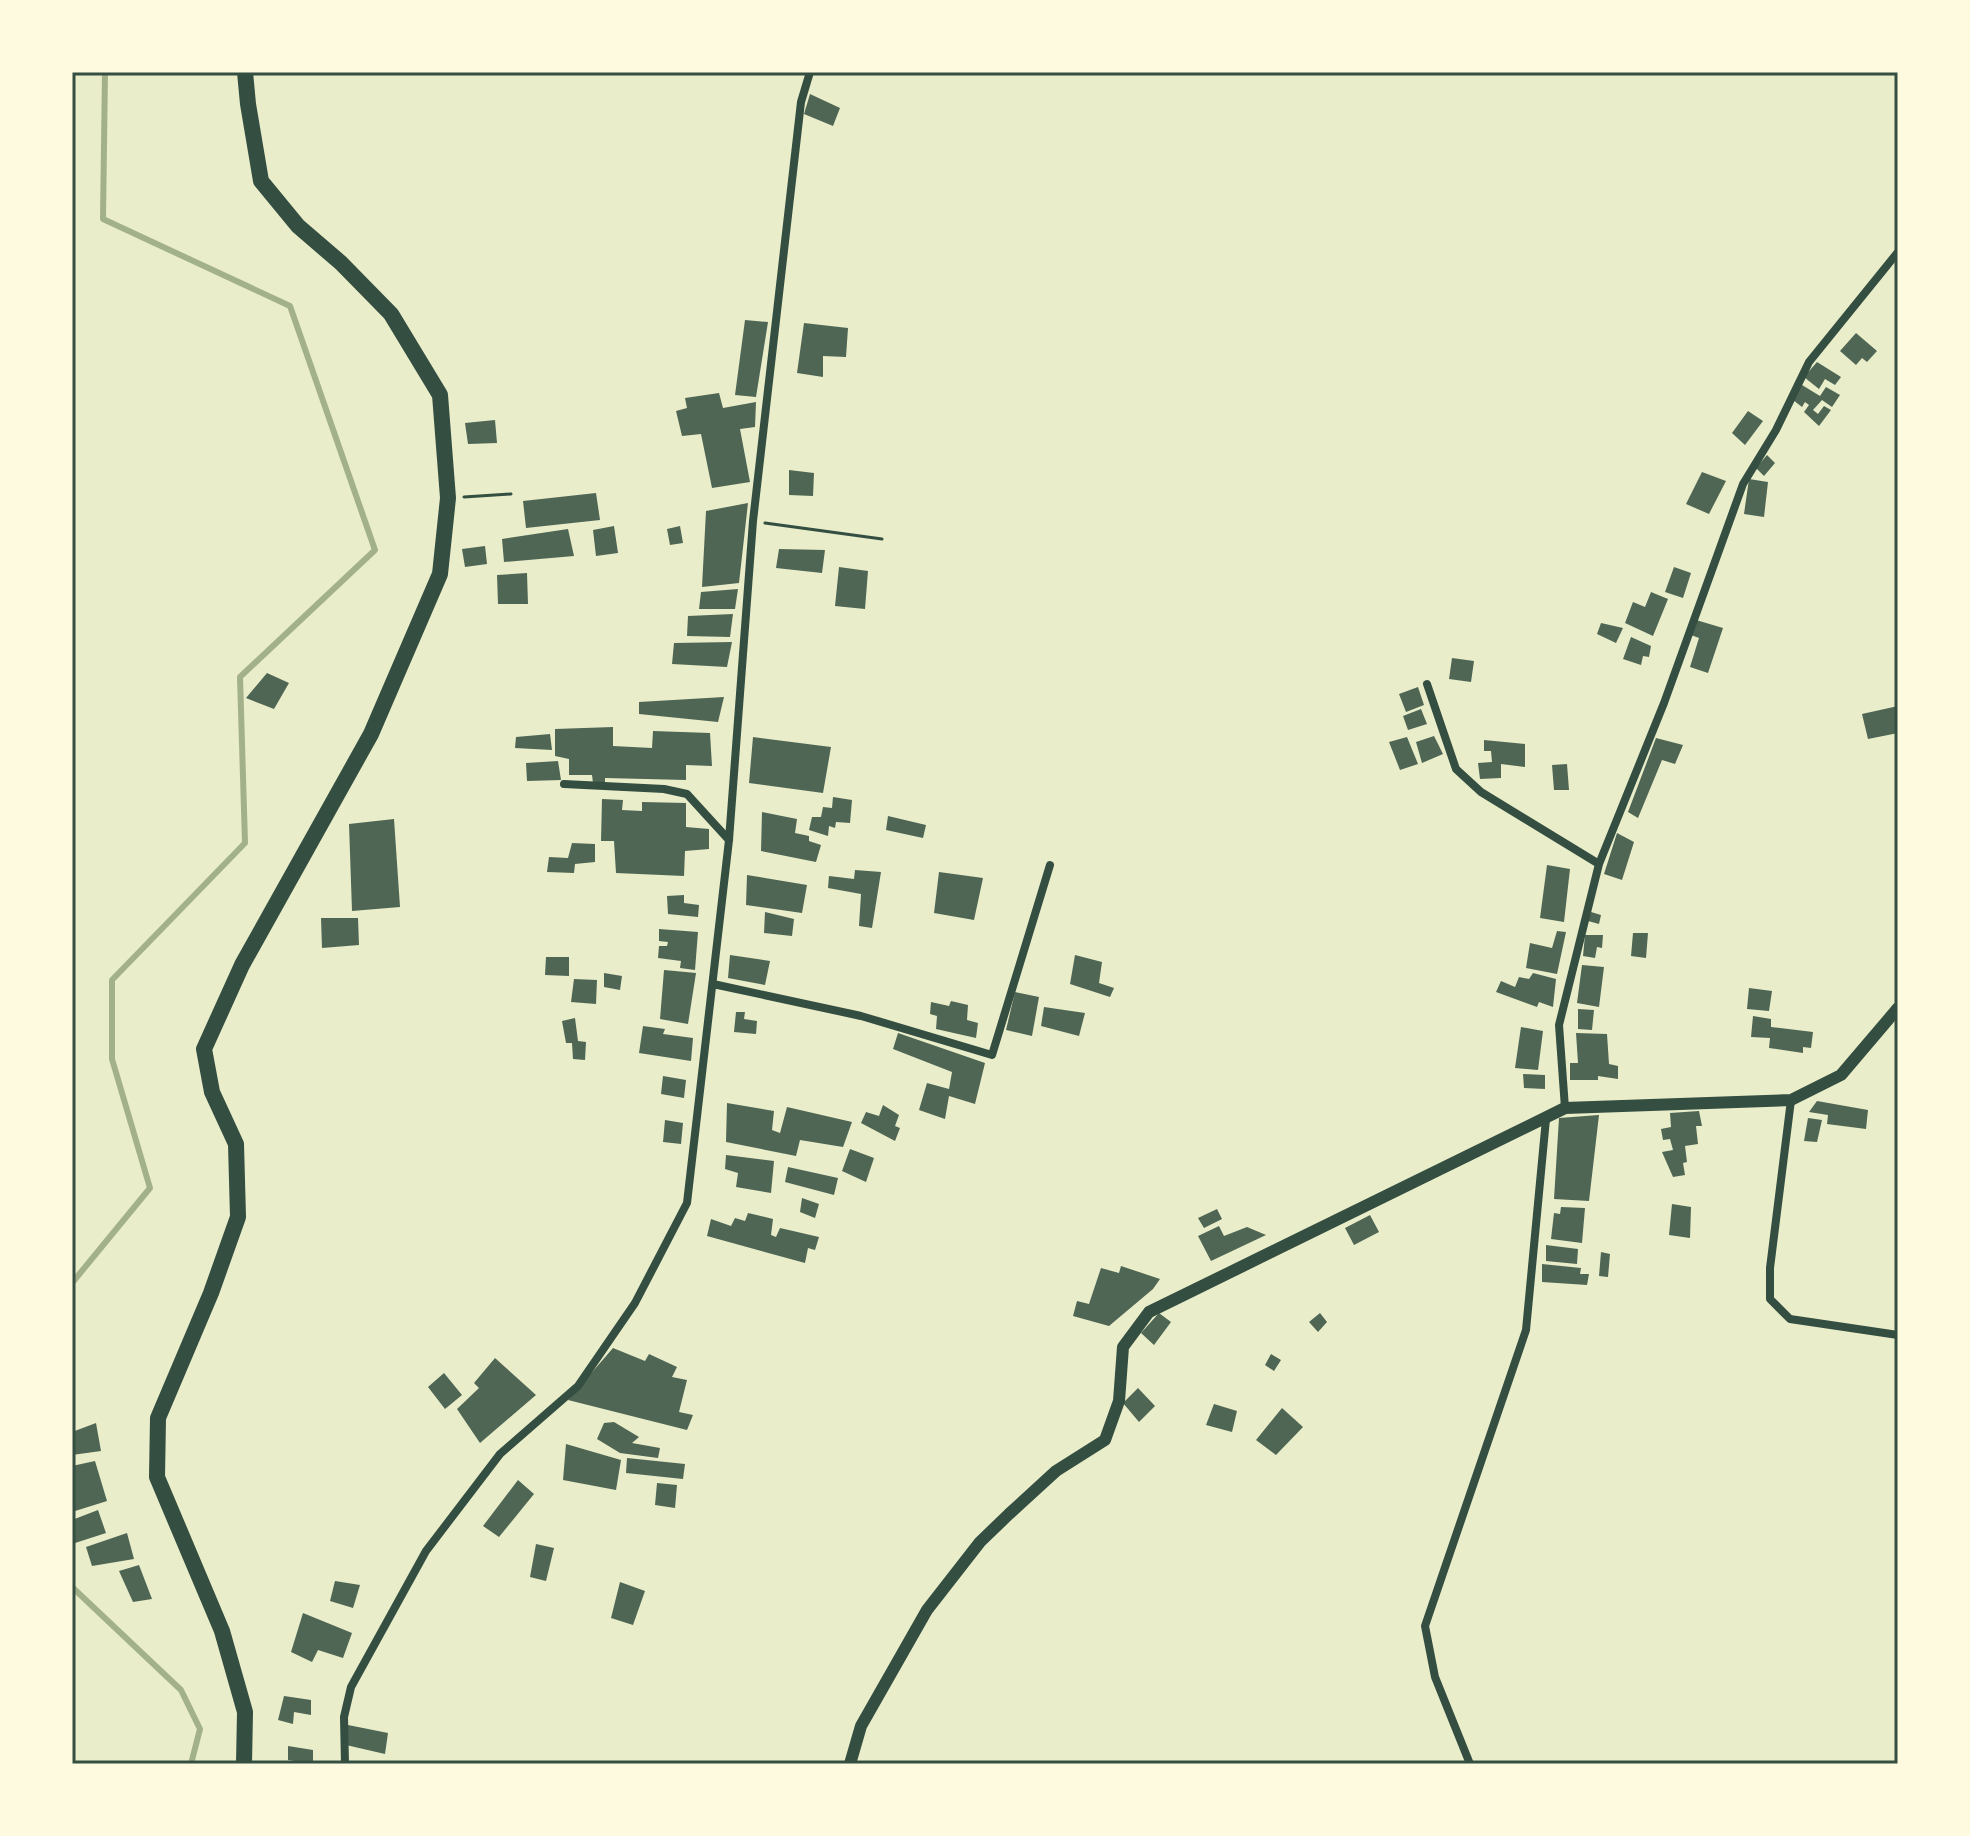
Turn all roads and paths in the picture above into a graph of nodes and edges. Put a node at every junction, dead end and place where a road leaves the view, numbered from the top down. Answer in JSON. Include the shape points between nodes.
{"nodes":[{"id":1,"x":245,"y":72,"type":"edge"},
{"id":2,"x":810,"y":72,"type":"edge"},
{"id":3,"x":1898,"y":252,"type":"edge"},
{"id":4,"x":511,"y":494,"type":"dead end"},
{"id":5,"x":448,"y":498,"type":"junction"},
{"id":6,"x":753,"y":521,"type":"junction"},
{"id":7,"x":882,"y":539,"type":"dead end"},
{"id":8,"x":1427,"y":684,"type":"dead end"},
{"id":9,"x":564,"y":784,"type":"dead end"},
{"id":10,"x":729,"y":840,"type":"junction"},
{"id":11,"x":1599,"y":864,"type":"junction"},
{"id":12,"x":1050,"y":865,"type":"dead end"},
{"id":13,"x":713,"y":984,"type":"junction"},
{"id":14,"x":1898,"y":1008,"type":"edge"},
{"id":15,"x":1791,"y":1100,"type":"junction"},
{"id":16,"x":1565,"y":1108,"type":"junction"},
{"id":17,"x":1546,"y":1119,"type":"junction"},
{"id":18,"x":1898,"y":1335,"type":"edge"},
{"id":19,"x":244,"y":1764,"type":"edge"},
{"id":20,"x":345,"y":1764,"type":"edge"},
{"id":21,"x":850,"y":1764,"type":"edge"},
{"id":22,"x":1470,"y":1764,"type":"edge"}],
"edges":[{"from":1,"to":5,"type":"main road","via":[[261,181],[298,226],[391,314],[440,395]]},
{"from":2,"to":6,"type":"street","via":[[801,102]]},
{"from":3,"to":11,"type":"street","via":[[1809,362],[1743,484]]},
{"from":4,"to":5,"type":"path"},
{"from":5,"to":19,"type":"main road","via":[[440,574],[377,719],[242,965],[204,1049],[212,1092],[236,1144],[238,1217],[158,1418],[157,1477],[222,1631],[245,1712]]},
{"from":6,"to":7,"type":"path"},
{"from":6,"to":10,"type":"street"},
{"from":8,"to":11,"type":"street","via":[[1456,769],[1481,792]]},
{"from":9,"to":10,"type":"street","via":[[687,794]]},
{"from":10,"to":13,"type":"street"},
{"from":11,"to":16,"type":"street","via":[[1559,1025]]},
{"from":12,"to":13,"type":"street","via":[[992,1055],[861,1016]]},
{"from":13,"to":20,"type":"street","via":[[687,1203],[635,1303],[578,1386],[500,1454],[426,1551],[351,1687],[344,1717]]},
{"from":14,"to":15,"type":"street","via":[[1841,1075]]},
{"from":15,"to":16,"type":"street"},
{"from":15,"to":18,"type":"street","via":[[1770,1299],[1790,1319]]},
{"from":16,"to":17,"type":"street"},
{"from":17,"to":21,"type":"street","via":[[1149,1312],[1123,1347],[1119,1401],[1105,1440],[1056,1471],[980,1542],[927,1610],[861,1726]]},
{"from":17,"to":22,"type":"street","via":[[1526,1330],[1425,1626],[1435,1677]]}]}
